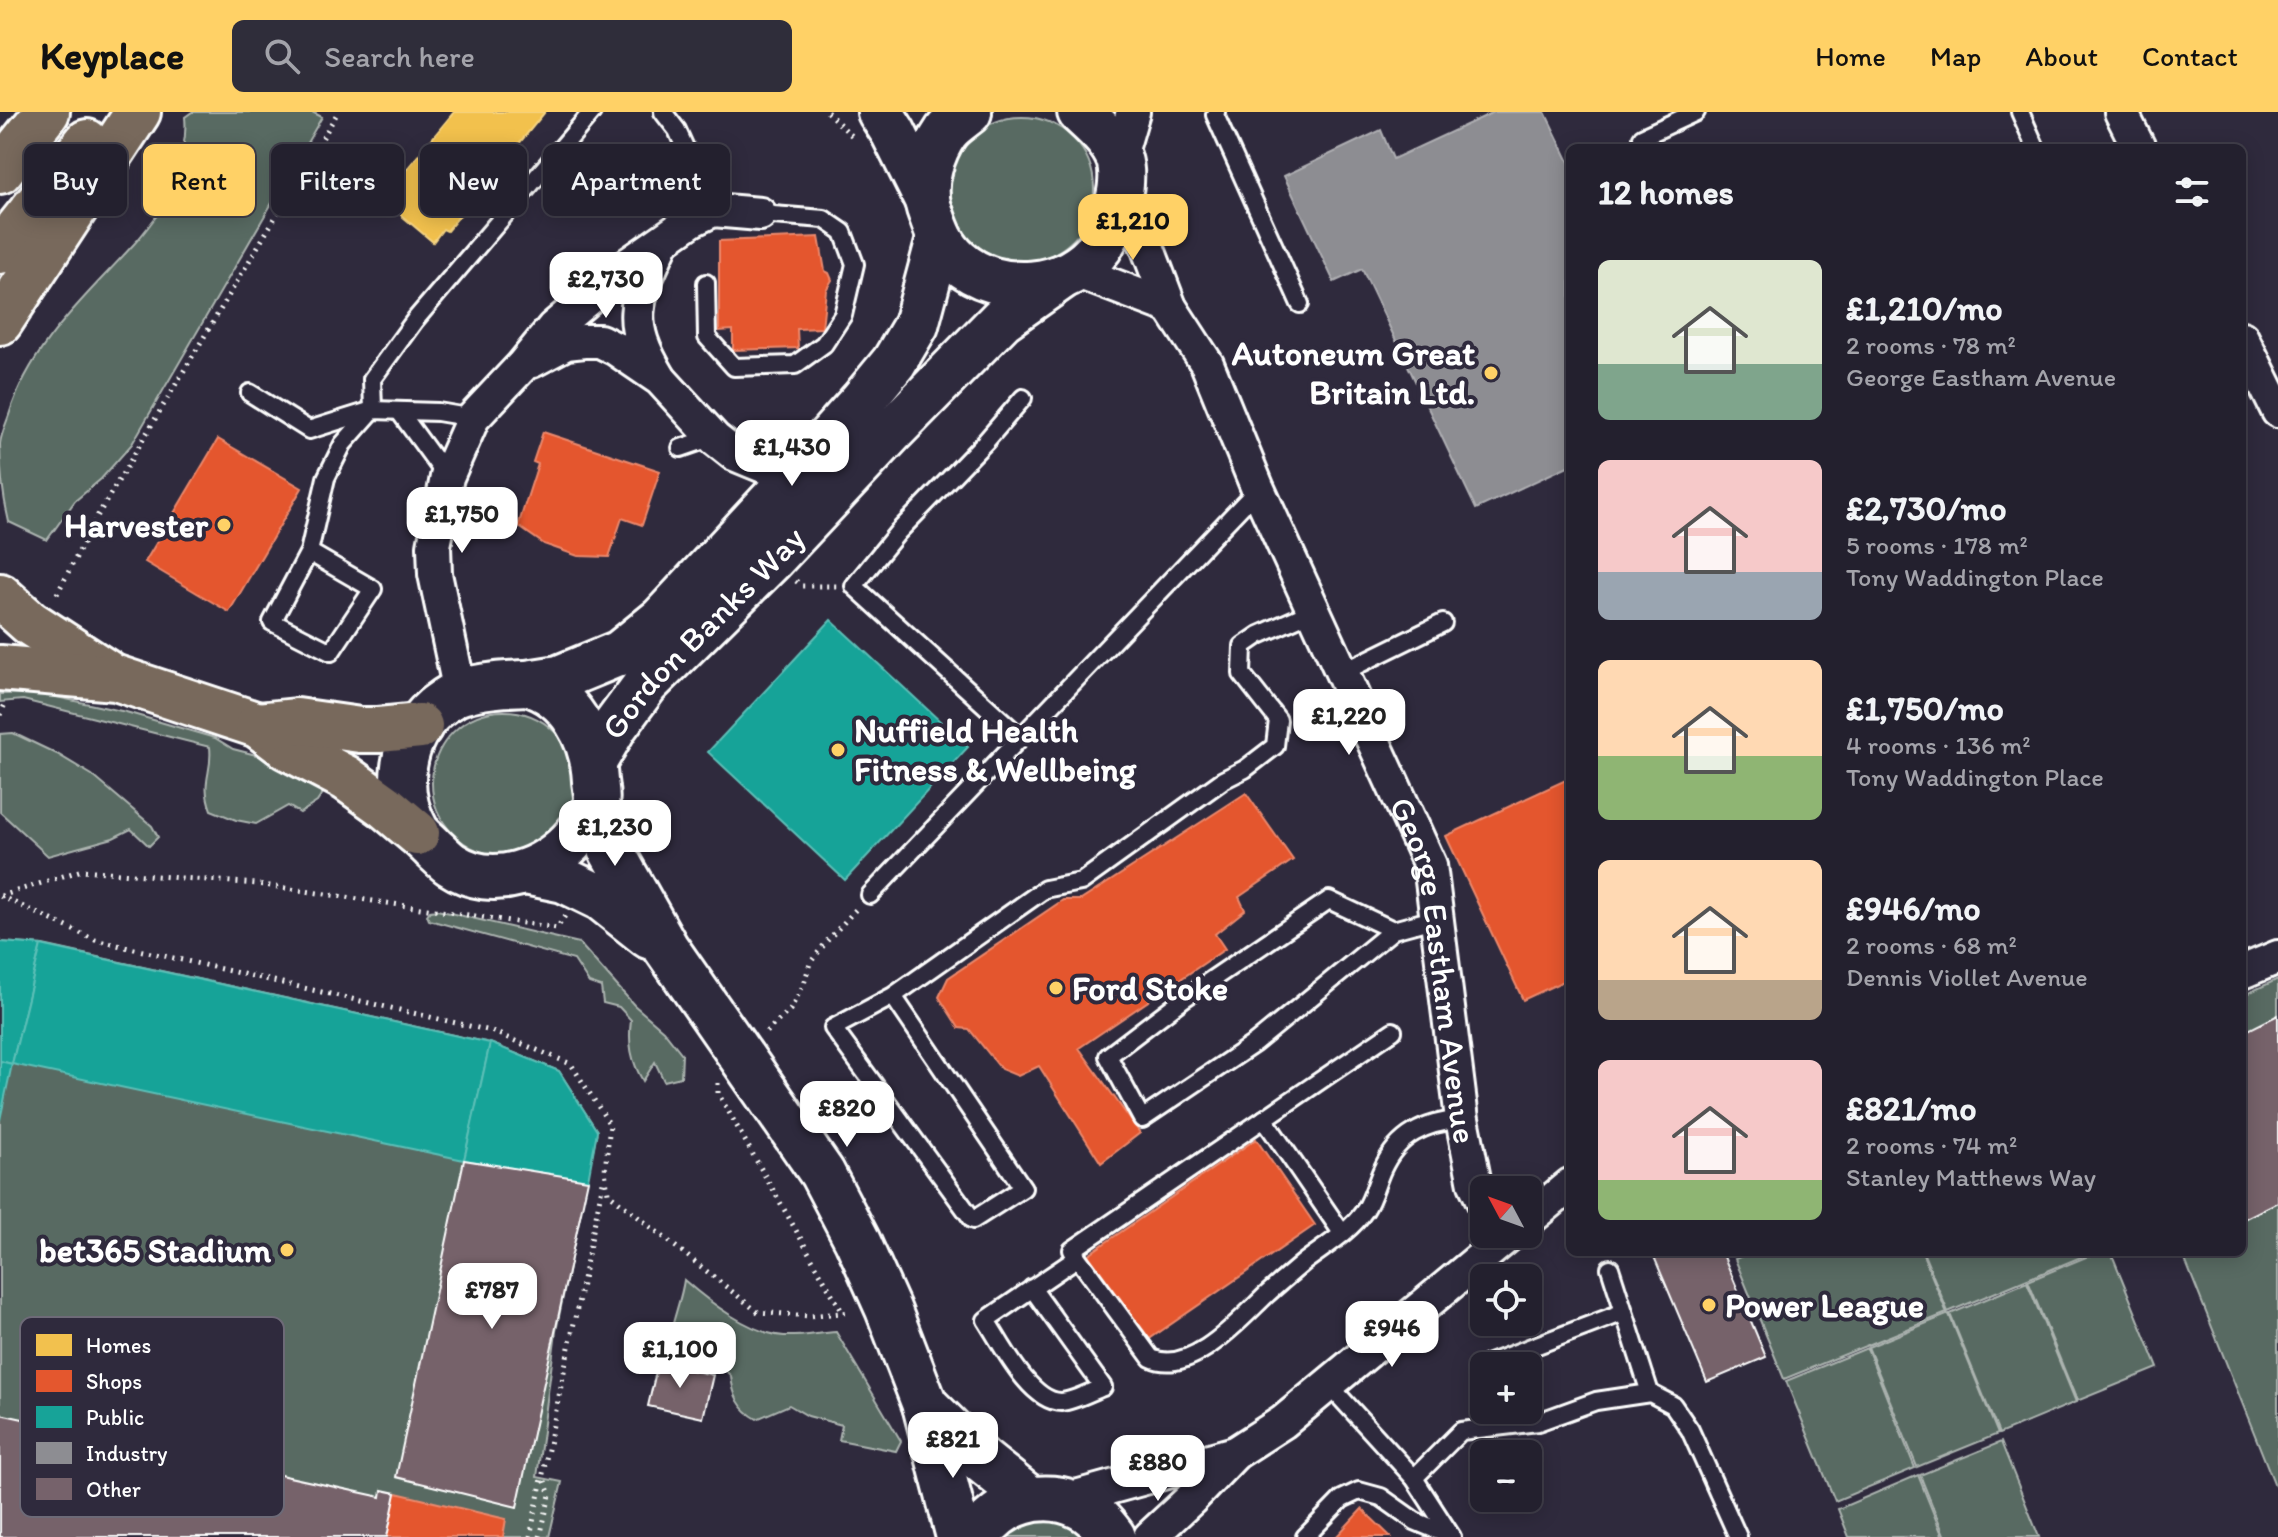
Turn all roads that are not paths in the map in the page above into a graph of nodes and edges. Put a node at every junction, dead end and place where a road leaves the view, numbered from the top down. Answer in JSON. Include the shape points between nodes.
{"nodes":[{"id":1,"x":47,"y":112,"type":"edge"},
{"id":2,"x":111,"y":112,"type":"edge"},
{"id":3,"x":138,"y":112,"type":"edge"},
{"id":4,"x":592,"y":112,"type":"edge"},
{"id":5,"x":663,"y":112,"type":"edge"},
{"id":6,"x":880,"y":112,"type":"edge"},
{"id":7,"x":969,"y":112,"type":"edge"},
{"id":8,"x":1080,"y":112,"type":"edge"},
{"id":9,"x":1133,"y":112,"type":"edge"},
{"id":10,"x":1216,"y":112,"type":"edge"},
{"id":11,"x":1696,"y":112,"type":"edge"},
{"id":12,"x":2020,"y":112,"type":"edge"},
{"id":13,"x":2121,"y":112,"type":"edge"},
{"id":14,"x":683,"y":144,"type":"edge"},
{"id":15,"x":1645,"y":144,"type":"edge"},
{"id":16,"x":2034,"y":144,"type":"edge"},
{"id":17,"x":2137,"y":144,"type":"edge"},
{"id":18,"x":0,"y":171,"type":"edge"},
{"id":19,"x":1120,"y":175,"type":"junction"},
{"id":20,"x":730,"y":211,"type":"edge"},
{"id":21,"x":760,"y":214,"type":"joint"},
{"id":22,"x":700,"y":216,"type":"edge"},
{"id":23,"x":933,"y":219,"type":"junction"},
{"id":24,"x":662,"y":243,"type":"junction"},
{"id":25,"x":0,"y":251,"type":"edge"},
{"id":26,"x":1067,"y":274,"type":"junction"},
{"id":27,"x":706,"y":283,"type":"dead end"},
{"id":28,"x":1300,"y":304,"type":"dead end"},
{"id":29,"x":1170,"y":307,"type":"junction"},
{"id":30,"x":0,"y":322,"type":"edge"},
{"id":31,"x":2246,"y":346,"type":"edge"},
{"id":32,"x":522,"y":366,"type":"junction"},
{"id":33,"x":660,"y":379,"type":"junction"},
{"id":34,"x":250,"y":393,"type":"dead end"},
{"id":35,"x":1023,"y":398,"type":"dead end"},
{"id":36,"x":373,"y":410,"type":"junction"},
{"id":37,"x":399,"y":411,"type":"junction"},
{"id":38,"x":2278,"y":411,"type":"edge"},
{"id":39,"x":473,"y":418,"type":"junction"},
{"id":40,"x":713,"y":437,"type":"junction"},
{"id":41,"x":681,"y":448,"type":"dead end"},
{"id":42,"x":447,"y":477,"type":"junction"},
{"id":43,"x":793,"y":478,"type":"junction"},
{"id":44,"x":1258,"y":489,"type":"junction"},
{"id":45,"x":309,"y":552,"type":"junction"},
{"id":46,"x":0,"y":596,"type":"edge"},
{"id":47,"x":1313,"y":611,"type":"junction"},
{"id":48,"x":1443,"y":623,"type":"dead end"},
{"id":49,"x":1341,"y":673,"type":"junction"},
{"id":50,"x":116,"y":678,"type":"junction"},
{"id":51,"x":527,"y":683,"type":"junction"},
{"id":52,"x":3,"y":685,"type":"edge"},
{"id":53,"x":460,"y":692,"type":"junction"},
{"id":54,"x":258,"y":725,"type":"junction"},
{"id":55,"x":420,"y":726,"type":"junction"},
{"id":56,"x":1019,"y":736,"type":"junction"},
{"id":57,"x":594,"y":762,"type":"junction"},
{"id":58,"x":596,"y":806,"type":"junction"},
{"id":59,"x":417,"y":833,"type":"junction"},
{"id":60,"x":525,"y":872,"type":"junction"},
{"id":61,"x":870,"y":895,"type":"road end"},
{"id":62,"x":1437,"y":918,"type":"junction"},
{"id":63,"x":1393,"y":930,"type":"junction"},
{"id":64,"x":666,"y":948,"type":"junction"},
{"id":65,"x":2278,"y":957,"type":"edge"},
{"id":66,"x":2246,"y":970,"type":"edge"},
{"id":67,"x":893,"y":996,"type":"junction"},
{"id":68,"x":1393,"y":1031,"type":"dead end"},
{"id":69,"x":1264,"y":1119,"type":"junction"},
{"id":70,"x":1462,"y":1119,"type":"junction"},
{"id":71,"x":1473,"y":1176,"type":"edge"},
{"id":72,"x":1566,"y":1188,"type":"edge"},
{"id":73,"x":1542,"y":1208,"type":"edge"},
{"id":74,"x":1342,"y":1233,"type":"junction"},
{"id":75,"x":1494,"y":1248,"type":"edge"},
{"id":76,"x":1077,"y":1258,"type":"junction"},
{"id":77,"x":1610,"y":1268,"type":"dead end"},
{"id":78,"x":1032,"y":1288,"type":"junction"},
{"id":79,"x":1624,"y":1312,"type":"junction"},
{"id":80,"x":1519,"y":1352,"type":"edge"},
{"id":81,"x":1329,"y":1385,"type":"junction"},
{"id":82,"x":1650,"y":1393,"type":"junction"},
{"id":83,"x":925,"y":1405,"type":"junction"},
{"id":84,"x":1235,"y":1453,"type":"junction"},
{"id":85,"x":1414,"y":1478,"type":"junction"},
{"id":86,"x":1047,"y":1500,"type":"junction"},
{"id":87,"x":1452,"y":1536,"type":"edge"},
{"id":88,"x":959,"y":1537,"type":"edge"},
{"id":89,"x":978,"y":1537,"type":"edge"},
{"id":90,"x":1113,"y":1537,"type":"edge"},
{"id":91,"x":1150,"y":1537,"type":"edge"},
{"id":92,"x":1305,"y":1537,"type":"edge"},
{"id":93,"x":1738,"y":1537,"type":"edge"}],
"edges":[{"from":1,"to":18,"type":"highway"},
{"from":2,"to":25,"type":"highway"},
{"from":3,"to":30,"type":"highway"},
{"from":4,"to":36,"type":"lane","via":[[415,320],[372,379]]},
{"from":5,"to":14,"type":"lane"},
{"from":6,"to":23,"type":"main road"},
{"from":7,"to":23,"type":"main road","name":"Gordon Banks Way","via":[[947,131],[929,166]]},
{"from":8,"to":19,"type":"main road","via":[[1104,133]]},
{"from":9,"to":19,"type":"street"},
{"from":10,"to":28,"type":"lane"},
{"from":11,"to":15,"type":"lane","via":[[1642,137]]},
{"from":12,"to":16,"type":"lane"},
{"from":13,"to":17,"type":"street"},
{"from":19,"to":26,"type":"main road","name":"Gordon Banks Way","via":[[1114,219],[1099,249]]},
{"from":19,"to":29,"type":"street","name":"George Eastham Avenue"},
{"from":20,"to":21,"type":"street"},
{"from":21,"to":27,"type":"lane","via":[[824,219],[843,232],[855,264],[843,315],[824,344],[795,365],[734,367],[707,337]]},
{"from":22,"to":24,"type":"street"},
{"from":23,"to":26,"type":"main road","via":[[957,261],[979,276],[1015,286]]},
{"from":23,"to":43,"type":"main road","name":"Gordon Banks Way","via":[[916,325],[894,362]]},
{"from":24,"to":32,"type":"street","via":[[626,266],[553,328]]},
{"from":24,"to":33,"type":"street","via":[[636,306],[638,334]]},
{"from":26,"to":29,"type":"street"},
{"from":26,"to":57,"type":"main road","name":"Gordon Banks Way","via":[[1002,319],[646,684]]},
{"from":29,"to":44,"type":"street","name":"George Eastham Avenue","via":[[1207,364]]},
{"from":31,"to":38,"type":"street"},
{"from":32,"to":33,"type":"street","via":[[566,343],[600,341]]},
{"from":32,"to":39,"type":"street"},
{"from":33,"to":40,"type":"street"},
{"from":34,"to":36,"type":"lane","via":[[309,430]]},
{"from":35,"to":56,"type":"lane","via":[[854,586]]},
{"from":36,"to":37,"type":"lane"},
{"from":36,"to":45,"type":"lane","via":[[343,444],[326,478]]},
{"from":37,"to":39,"type":"lane"},
{"from":37,"to":42,"type":"lane"},
{"from":39,"to":42,"type":"street"},
{"from":40,"to":41,"type":"lane"},
{"from":40,"to":43,"type":"street","via":[[734,454]]},
{"from":42,"to":53,"type":"street","via":[[434,546],[435,574]]},
{"from":43,"to":51,"type":"main road","name":"Gordon Banks Way","via":[[662,619],[620,653],[559,678]]},
{"from":44,"to":47,"type":"street","name":"George Eastham Avenue"},
{"from":44,"to":56,"type":"lane"},
{"from":45,"to":45,"type":"lane","via":[[373,589],[331,652],[272,622]]},
{"from":46,"to":50,"type":"highway","via":[[30,623]]},
{"from":47,"to":49,"type":"street","name":"George Eastham Avenue"},
{"from":47,"to":67,"type":"lane","via":[[1243,646],[1242,674],[1278,720],[1275,746],[1081,882],[1045,889]]},
{"from":48,"to":49,"type":"lane"},
{"from":49,"to":62,"type":"street","name":"George Eastham Avenue","via":[[1430,865]]},
{"from":50,"to":52,"type":"highway"},
{"from":50,"to":54,"type":"highway"},
{"from":51,"to":53,"type":"main road"},
{"from":51,"to":57,"type":"main road","via":[[555,696],[576,720]]},
{"from":53,"to":55,"type":"main road"},
{"from":54,"to":55,"type":"highway","via":[[297,721],[360,730]]},
{"from":54,"to":59,"type":"highway","via":[[346,778]]},
{"from":55,"to":59,"type":"main road","via":[[410,742],[402,781]]},
{"from":56,"to":61,"type":"lane"},
{"from":57,"to":58,"type":"main road"},
{"from":58,"to":60,"type":"main road","via":[[567,846]]},
{"from":58,"to":64,"type":"main road","via":[[612,852]]},
{"from":59,"to":60,"type":"main road","via":[[450,864],[469,873],[504,877]]},
{"from":60,"to":64,"type":"main road","via":[[564,880],[601,898]]},
{"from":62,"to":63,"type":"lane"},
{"from":62,"to":70,"type":"street","name":"George Eastham Avenue"},
{"from":63,"to":63,"type":"lane","via":[[1329,900],[1171,1008],[1108,1056],[1142,1119],[1255,1043]]},
{"from":64,"to":83,"type":"main road","via":[[822,1173],[888,1309]]},
{"from":65,"to":66,"type":"street"},
{"from":67,"to":67,"type":"lane","via":[[1023,1188],[973,1220],[833,1028]]},
{"from":68,"to":69,"type":"lane"},
{"from":69,"to":74,"type":"lane"},
{"from":69,"to":76,"type":"lane","via":[[1072,1250]]},
{"from":70,"to":71,"type":"street","name":"George Eastham Avenue"},
{"from":70,"to":74,"type":"lane","via":[[1423,1126],[1402,1141],[1383,1166],[1367,1208]]},
{"from":72,"to":73,"type":"street"},
{"from":74,"to":76,"type":"lane","via":[[1221,1337],[1172,1362],[1151,1358]]},
{"from":75,"to":81,"type":"street"},
{"from":76,"to":78,"type":"lane"},
{"from":77,"to":79,"type":"lane"},
{"from":78,"to":78,"type":"lane","via":[[986,1320],[1018,1370],[1037,1392],[1057,1402],[1103,1387]]},
{"from":79,"to":80,"type":"lane"},
{"from":79,"to":82,"type":"lane"},
{"from":81,"to":84,"type":"street"},
{"from":81,"to":85,"type":"lane"},
{"from":82,"to":85,"type":"lane","via":[[1596,1401],[1538,1422],[1461,1431]]},
{"from":82,"to":93,"type":"lane","via":[[1673,1405],[1690,1430]]},
{"from":83,"to":86,"type":"main road","via":[[981,1460]]},
{"from":83,"to":88,"type":"main road"},
{"from":84,"to":86,"type":"street"},
{"from":84,"to":91,"type":"street"},
{"from":85,"to":87,"type":"lane"},
{"from":86,"to":89,"type":"main road","via":[[1007,1508]]},
{"from":86,"to":90,"type":"main road","via":[[1083,1508]]},
{"from":87,"to":92,"type":"lane","via":[[1415,1521],[1381,1497],[1359,1491],[1342,1499]]}]}
